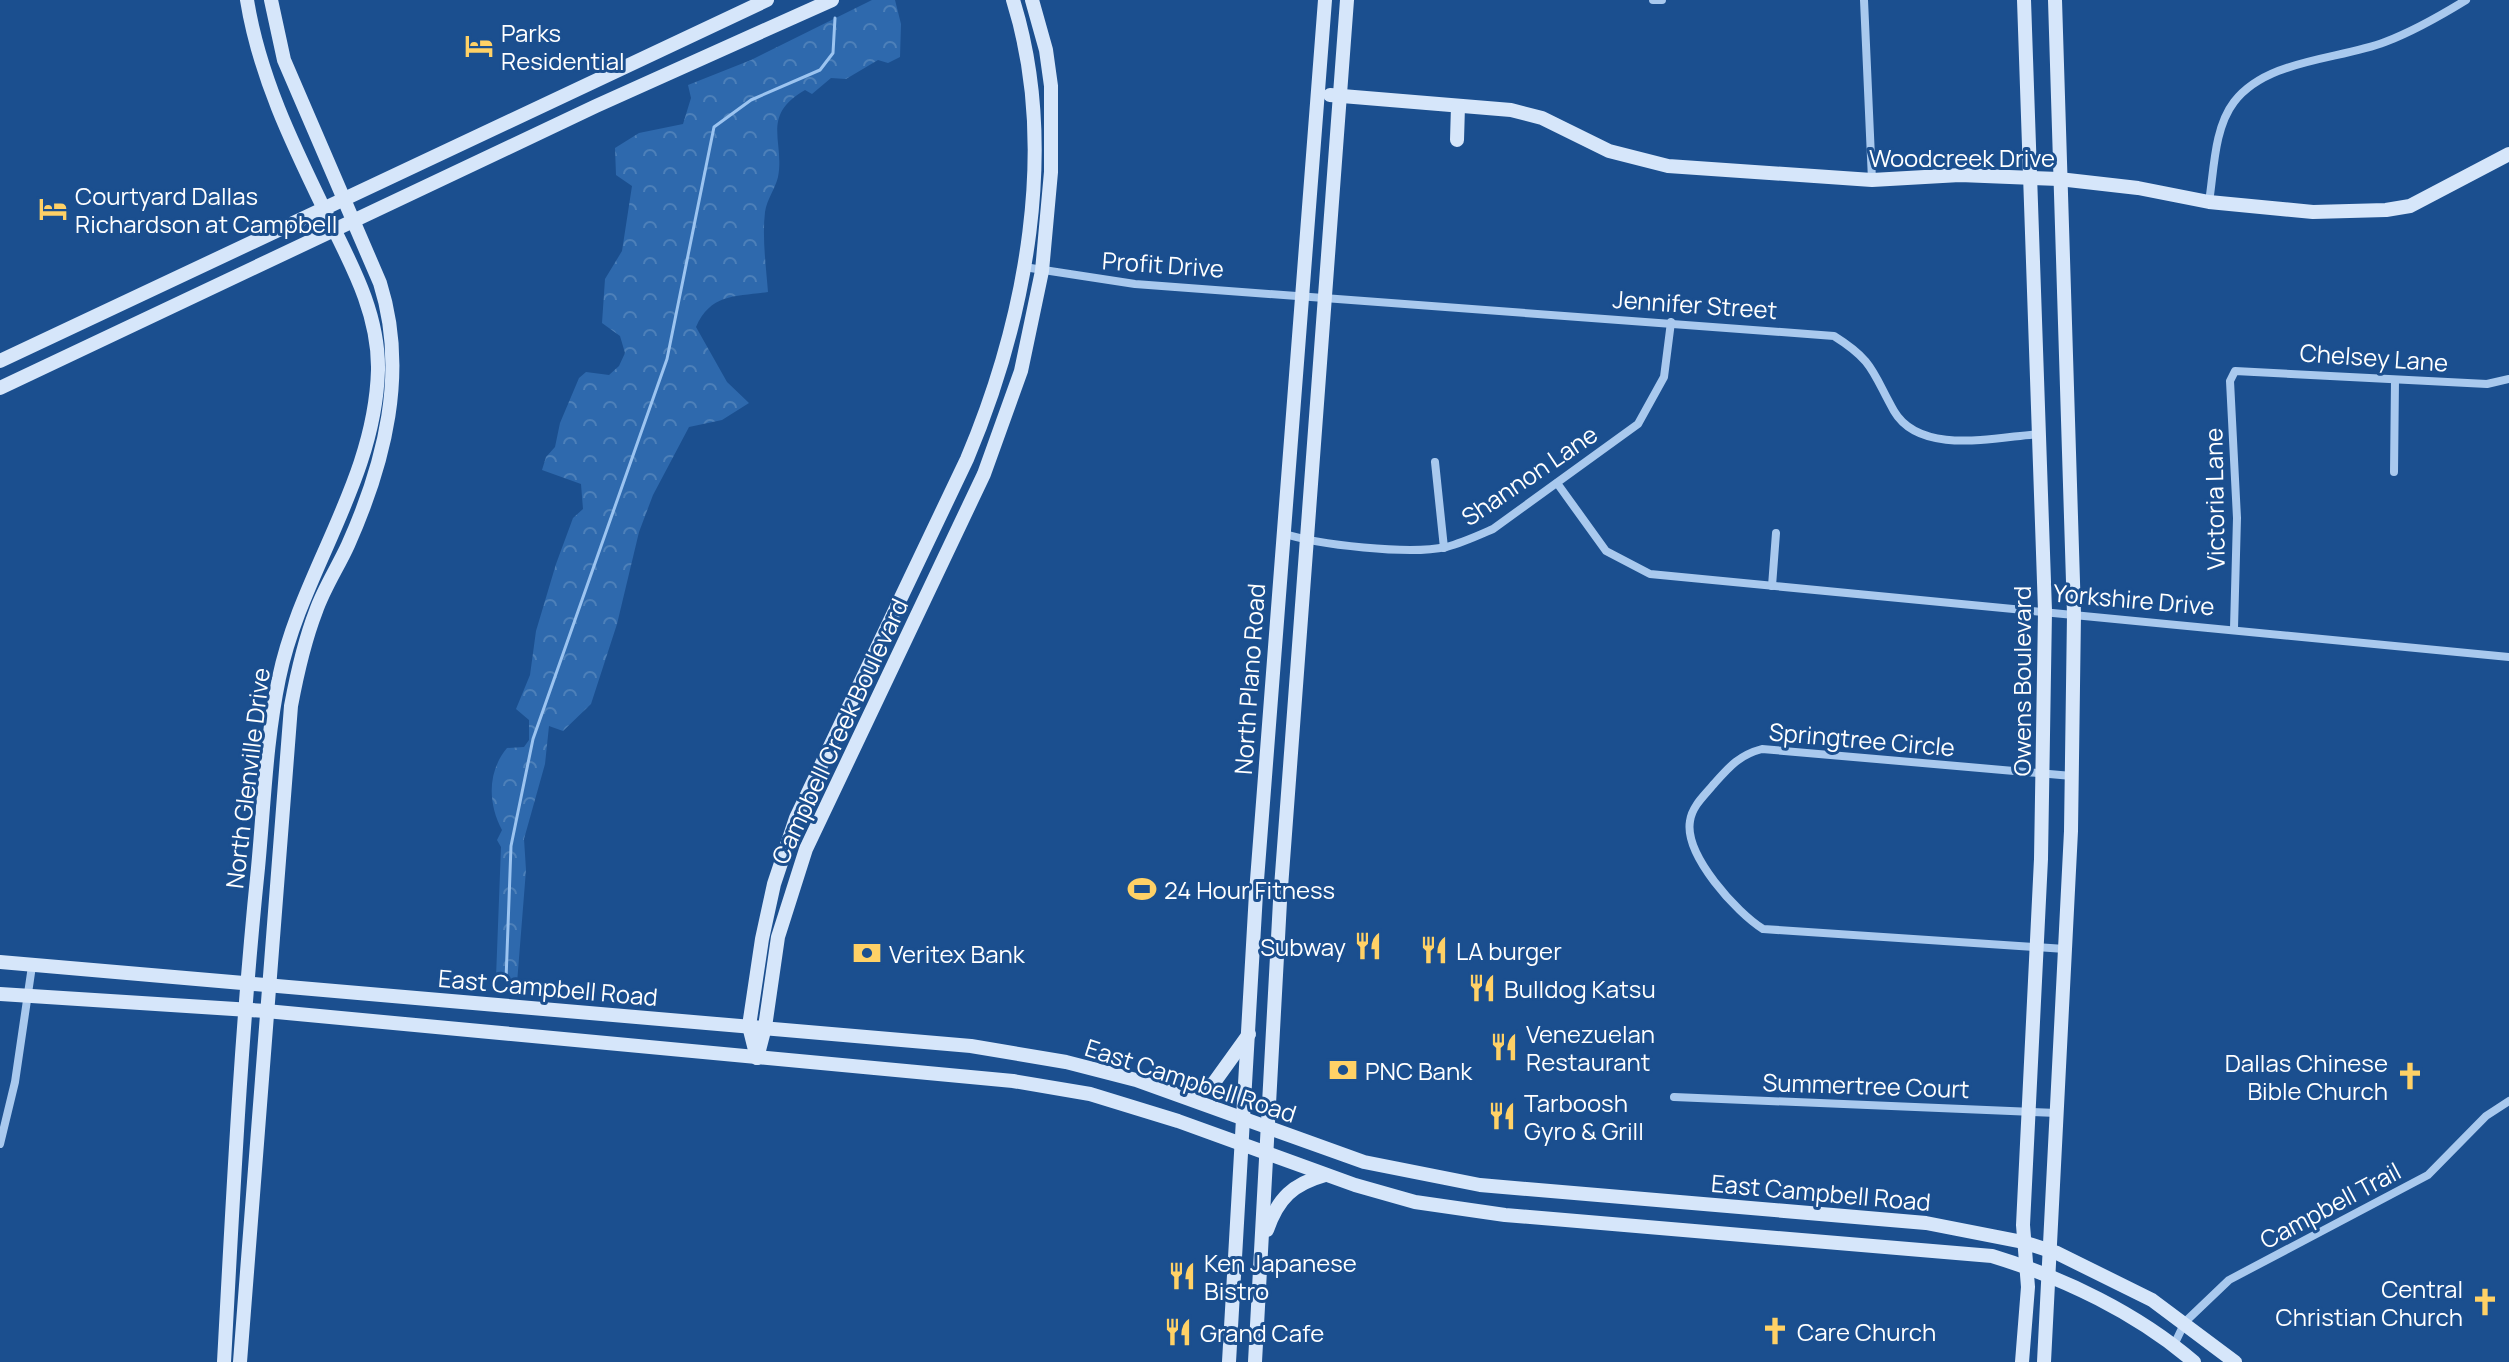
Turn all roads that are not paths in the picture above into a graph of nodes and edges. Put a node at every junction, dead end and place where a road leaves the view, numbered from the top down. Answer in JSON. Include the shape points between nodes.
{"nodes":[{"id":1,"x":247,"y":0,"type":"edge"},
{"id":2,"x":271,"y":0,"type":"edge"},
{"id":3,"x":767,"y":0,"type":"edge"},
{"id":4,"x":832,"y":0,"type":"edge"},
{"id":5,"x":1013,"y":0,"type":"edge"},
{"id":6,"x":1032,"y":0,"type":"edge"},
{"id":7,"x":1325,"y":0,"type":"edge"},
{"id":8,"x":1347,"y":0,"type":"edge"},
{"id":9,"x":1653,"y":0,"type":"edge"},
{"id":10,"x":1662,"y":0,"type":"edge"},
{"id":11,"x":1864,"y":0,"type":"edge"},
{"id":12,"x":2024,"y":0,"type":"edge"},
{"id":13,"x":2055,"y":0,"type":"edge"},
{"id":14,"x":2466,"y":0,"type":"edge"},
{"id":15,"x":1051,"y":90,"type":"junction"},
{"id":16,"x":1033,"y":91,"type":"junction"},
{"id":17,"x":1339,"y":94,"type":"junction"},
{"id":18,"x":1318,"y":96,"type":"junction"},
{"id":19,"x":1458,"y":106,"type":"junction"},
{"id":20,"x":1457,"y":140,"type":"dead end"},
{"id":21,"x":2509,"y":154,"type":"edge"},
{"id":22,"x":2028,"y":177,"type":"junction"},
{"id":23,"x":2059,"y":179,"type":"junction"},
{"id":24,"x":1872,"y":180,"type":"junction"},
{"id":25,"x":344,"y":200,"type":"junction"},
{"id":26,"x":2209,"y":202,"type":"junction"},
{"id":27,"x":324,"y":210,"type":"junction"},
{"id":28,"x":352,"y":220,"type":"junction"},
{"id":29,"x":334,"y":229,"type":"junction"},
{"id":30,"x":1024,"y":267,"type":"junction"},
{"id":31,"x":1042,"y":271,"type":"junction"},
{"id":32,"x":159,"y":287,"type":"junction"},
{"id":33,"x":1300,"y":293,"type":"junction"},
{"id":34,"x":1324,"y":297,"type":"junction"},
{"id":35,"x":169,"y":310,"type":"junction"},
{"id":36,"x":1671,"y":322,"type":"junction"},
{"id":37,"x":0,"y":361,"type":"edge"},
{"id":38,"x":2235,"y":371,"type":"joint"},
{"id":39,"x":2509,"y":379,"type":"edge"},
{"id":40,"x":2395,"y":380,"type":"junction"},
{"id":41,"x":0,"y":388,"type":"edge"},
{"id":42,"x":988,"y":409,"type":"junction"},
{"id":43,"x":1006,"y":416,"type":"junction"},
{"id":44,"x":2039,"y":434,"type":"junction"},
{"id":45,"x":1435,"y":462,"type":"dead end"},
{"id":46,"x":2394,"y":472,"type":"dead end"},
{"id":47,"x":1557,"y":483,"type":"junction"},
{"id":48,"x":1282,"y":533,"type":"junction"},
{"id":49,"x":1776,"y":533,"type":"dead end"},
{"id":50,"x":1305,"y":541,"type":"junction"},
{"id":51,"x":1444,"y":548,"type":"junction"},
{"id":52,"x":1772,"y":586,"type":"junction"},
{"id":53,"x":2045,"y":611,"type":"junction"},
{"id":54,"x":2074,"y":614,"type":"junction"},
{"id":55,"x":2234,"y":628,"type":"junction"},
{"id":56,"x":882,"y":643,"type":"junction"},
{"id":57,"x":898,"y":651,"type":"junction"},
{"id":58,"x":2509,"y":657,"type":"edge"},
{"id":59,"x":2043,"y":774,"type":"junction"},
{"id":60,"x":2072,"y":776,"type":"junction"},
{"id":61,"x":792,"y":830,"type":"junction"},
{"id":62,"x":811,"y":839,"type":"junction"},
{"id":63,"x":1256,"y":893,"type":"junction"},
{"id":64,"x":1280,"y":901,"type":"junction"},
{"id":65,"x":2037,"y":947,"type":"junction"},
{"id":66,"x":2065,"y":949,"type":"junction"},
{"id":67,"x":0,"y":962,"type":"edge"},
{"id":68,"x":32,"y":966,"type":"junction"},
{"id":69,"x":247,"y":982,"type":"junction"},
{"id":70,"x":268,"y":985,"type":"junction"},
{"id":71,"x":0,"y":994,"type":"edge"},
{"id":72,"x":30,"y":997,"type":"junction"},
{"id":73,"x":245,"y":1010,"type":"junction"},
{"id":74,"x":266,"y":1011,"type":"junction"},
{"id":75,"x":749,"y":1026,"type":"junction"},
{"id":76,"x":765,"y":1027,"type":"junction"},
{"id":77,"x":1249,"y":1034,"type":"junction"},
{"id":78,"x":757,"y":1058,"type":"junction"},
{"id":79,"x":1181,"y":1095,"type":"junction"},
{"id":80,"x":1674,"y":1097,"type":"dead end"},
{"id":81,"x":2509,"y":1101,"type":"edge"},
{"id":82,"x":2028,"y":1112,"type":"junction"},
{"id":83,"x":2057,"y":1113,"type":"junction"},
{"id":84,"x":1244,"y":1118,"type":"junction"},
{"id":85,"x":1267,"y":1125,"type":"junction"},
{"id":86,"x":0,"y":1144,"type":"edge"},
{"id":87,"x":1242,"y":1146,"type":"junction"},
{"id":88,"x":1266,"y":1154,"type":"junction"},
{"id":89,"x":1325,"y":1175,"type":"junction"},
{"id":90,"x":254,"y":1188,"type":"junction"},
{"id":91,"x":1540,"y":1190,"type":"junction"},
{"id":92,"x":233,"y":1195,"type":"junction"},
{"id":93,"x":1709,"y":1204,"type":"junction"},
{"id":94,"x":1538,"y":1218,"type":"junction"},
{"id":95,"x":1707,"y":1232,"type":"junction"},
{"id":96,"x":2023,"y":1242,"type":"junction"},
{"id":97,"x":1261,"y":1249,"type":"junction"},
{"id":98,"x":2049,"y":1250,"type":"junction"},
{"id":99,"x":2026,"y":1267,"type":"junction"},
{"id":100,"x":2048,"y":1277,"type":"junction"},
{"id":101,"x":2185,"y":1322,"type":"junction"},
{"id":102,"x":2174,"y":1345,"type":"junction"},
{"id":103,"x":224,"y":1362,"type":"edge"},
{"id":104,"x":240,"y":1362,"type":"edge"},
{"id":105,"x":1229,"y":1362,"type":"edge"},
{"id":106,"x":1255,"y":1362,"type":"edge"},
{"id":107,"x":2022,"y":1362,"type":"edge"},
{"id":108,"x":2044,"y":1362,"type":"edge"},
{"id":109,"x":2194,"y":1362,"type":"edge"},
{"id":110,"x":2235,"y":1362,"type":"edge"}],
"edges":[{"from":1,"to":27,"type":"main road","name":"North Glenville Drive","via":[[266,82]]},
{"from":2,"to":25,"type":"main road","name":"North Glenville Drive","via":[[284,60]]},
{"from":3,"to":25,"type":"main road"},
{"from":4,"to":28,"type":"main road"},
{"from":5,"to":16,"type":"main road","name":"Campbell Creek Boulevard"},
{"from":6,"to":15,"type":"main road","name":"Campbell Creek Boulevard"},
{"from":7,"to":18,"type":"main road","name":"North Plano Road"},
{"from":8,"to":17,"type":"main road","name":"North Plano Road"},
{"from":9,"to":10,"type":"street"},
{"from":11,"to":24,"type":"street"},
{"from":12,"to":22,"type":"main road","name":"Owens Boulevard"},
{"from":13,"to":23,"type":"main road"},
{"from":14,"to":26,"type":"street","via":[[2385,42],[2291,68],[2249,88],[2232,104],[2218,141]]},
{"from":15,"to":16,"type":"main road"},
{"from":15,"to":31,"type":"main road","name":"Campbell Creek Boulevard","via":[[1051,172]]},
{"from":16,"to":30,"type":"main road","name":"Campbell Creek Boulevard","via":[[1035,147]]},
{"from":17,"to":18,"type":"main road","name":"Woodcreek Drive"},
{"from":17,"to":19,"type":"main road","name":"Woodcreek Drive"},
{"from":17,"to":34,"type":"main road","name":"North Plano Road"},
{"from":18,"to":33,"type":"main road","name":"North Plano Road"},
{"from":19,"to":20,"type":"main road"},
{"from":19,"to":24,"type":"main road","name":"Woodcreek Drive","via":[[1524,113],[1643,162]]},
{"from":21,"to":26,"type":"main road","name":"Woodcreek Drive","via":[[2437,194],[2386,210],[2313,212]]},
{"from":22,"to":23,"type":"main road","name":"Woodcreek Drive"},
{"from":22,"to":24,"type":"main road","name":"Woodcreek Drive"},
{"from":22,"to":44,"type":"main road","name":"Owens Boulevard"},
{"from":23,"to":26,"type":"main road","name":"Woodcreek Drive"},
{"from":23,"to":54,"type":"main road"},
{"from":25,"to":27,"type":"main road"},
{"from":25,"to":28,"type":"main road","name":"North Glenville Drive"},
{"from":27,"to":29,"type":"main road","name":"North Glenville Drive"},
{"from":27,"to":32,"type":"main road"},
{"from":28,"to":29,"type":"main road"},
{"from":28,"to":70,"type":"main road","name":"North Glenville Drive","via":[[388,308],[393,384],[364,507],[316,609],[297,677],[284,769]]},
{"from":29,"to":35,"type":"main road"},
{"from":29,"to":69,"type":"main road","name":"North Glenville Drive","via":[[367,303],[378,372],[360,464],[343,514],[300,604],[278,680]]},
{"from":30,"to":31,"type":"street","name":"Profit Drive"},
{"from":30,"to":42,"type":"main road","name":"Campbell Creek Boulevard"},
{"from":31,"to":33,"type":"street","name":"Profit Drive","via":[[1135,284]]},
{"from":31,"to":43,"type":"main road","name":"Campbell Creek Boulevard"},
{"from":32,"to":35,"type":"main road"},
{"from":32,"to":37,"type":"main road"},
{"from":33,"to":34,"type":"street","name":"Jennifer Street"},
{"from":33,"to":48,"type":"main road","name":"North Plano Road"},
{"from":34,"to":36,"type":"street","name":"Jennifer Street"},
{"from":34,"to":50,"type":"main road","name":"North Plano Road"},
{"from":35,"to":41,"type":"main road"},
{"from":36,"to":44,"type":"street","name":"Jennifer Street","via":[[1834,336],[1860,352],[1896,415],[1931,438]]},
{"from":36,"to":47,"type":"street","name":"Shannon Lane","via":[[1664,377],[1638,424]]},
{"from":38,"to":40,"type":"street","name":"Chelsey Lane"},
{"from":38,"to":55,"type":"street","name":"Victoria Lane","via":[[2230,381],[2237,518]]},
{"from":39,"to":40,"type":"street","name":"Chelsey Lane","via":[[2487,384]]},
{"from":40,"to":46,"type":"street"},
{"from":42,"to":43,"type":"main road"},
{"from":42,"to":56,"type":"main road","name":"Campbell Creek Boulevard"},
{"from":43,"to":57,"type":"main road","name":"Campbell Creek Boulevard","via":[[984,474]]},
{"from":44,"to":53,"type":"main road","name":"Owens Boulevard"},
{"from":45,"to":51,"type":"street"},
{"from":47,"to":51,"type":"street","name":"Shannon Lane","via":[[1493,529]]},
{"from":47,"to":52,"type":"street","name":"Yorkshire Drive","via":[[1615,559],[1650,574]]},
{"from":48,"to":50,"type":"street","name":"Shannon Lane"},
{"from":48,"to":63,"type":"main road","name":"North Plano Road"},
{"from":49,"to":52,"type":"street"},
{"from":50,"to":51,"type":"street","name":"Shannon Lane"},
{"from":50,"to":64,"type":"main road","name":"North Plano Road"},
{"from":52,"to":53,"type":"street","name":"Yorkshire Drive"},
{"from":53,"to":54,"type":"street","name":"Yorkshire Drive"},
{"from":53,"to":59,"type":"main road","name":"Owens Boulevard"},
{"from":54,"to":55,"type":"street","name":"Yorkshire Drive"},
{"from":54,"to":60,"type":"main road"},
{"from":55,"to":58,"type":"street","name":"Yorkshire Drive"},
{"from":56,"to":57,"type":"main road"},
{"from":56,"to":61,"type":"main road","name":"Campbell Creek Boulevard"},
{"from":57,"to":62,"type":"main road","name":"Campbell Creek Boulevard"},
{"from":59,"to":60,"type":"street","name":"Springtree Circle"},
{"from":59,"to":65,"type":"main road","name":"Owens Boulevard"},
{"from":59,"to":65,"type":"street","name":"Springtree Circle","via":[[1762,749],[1734,760],[1695,806],[1689,821],[1691,843],[1735,909],[1763,929]]},
{"from":60,"to":66,"type":"main road"},
{"from":61,"to":62,"type":"main road"},
{"from":61,"to":75,"type":"main road","name":"Campbell Creek Boulevard","via":[[773,888]]},
{"from":62,"to":76,"type":"main road","name":"Campbell Creek Boulevard","via":[[778,937]]},
{"from":63,"to":64,"type":"main road"},
{"from":63,"to":77,"type":"main road","name":"North Plano Road"},
{"from":64,"to":85,"type":"main road","name":"North Plano Road"},
{"from":65,"to":66,"type":"street","name":"Springtree Circle"},
{"from":65,"to":82,"type":"main road","name":"Owens Boulevard"},
{"from":66,"to":83,"type":"main road"},
{"from":67,"to":68,"type":"main road","name":"East Campbell Road"},
{"from":68,"to":69,"type":"main road","name":"East Campbell Road"},
{"from":68,"to":72,"type":"street"},
{"from":69,"to":70,"type":"main road","name":"East Campbell Road"},
{"from":69,"to":73,"type":"main road","name":"North Glenville Drive"},
{"from":70,"to":74,"type":"main road","name":"North Glenville Drive"},
{"from":70,"to":75,"type":"main road","name":"East Campbell Road"},
{"from":71,"to":72,"type":"main road","name":"East Campbell Road"},
{"from":72,"to":73,"type":"main road","name":"East Campbell Road"},
{"from":72,"to":86,"type":"street"},
{"from":73,"to":74,"type":"main road","name":"East Campbell Road"},
{"from":73,"to":92,"type":"main road","name":"North Glenville Drive"},
{"from":74,"to":78,"type":"main road","name":"East Campbell Road"},
{"from":74,"to":90,"type":"main road","name":"North Glenville Drive"},
{"from":75,"to":76,"type":"main road","name":"East Campbell Road"},
{"from":75,"to":78,"type":"main road","name":"Campbell Creek Boulevard"},
{"from":76,"to":78,"type":"main road","name":"Campbell Creek Boulevard"},
{"from":76,"to":79,"type":"main road","name":"East Campbell Road","via":[[986,1049],[1102,1070]]},
{"from":77,"to":79,"type":"main road","via":[[1213,1084]]},
{"from":77,"to":84,"type":"main road","name":"North Plano Road"},
{"from":78,"to":87,"type":"main road","name":"East Campbell Road","via":[[1013,1081],[1090,1094]]},
{"from":79,"to":84,"type":"main road","name":"East Campbell Road"},
{"from":80,"to":82,"type":"street","name":"Summertree Court"},
{"from":81,"to":101,"type":"street","name":"Campbell Trail","via":[[2486,1116],[2428,1175],[2229,1280]]},
{"from":82,"to":83,"type":"street","name":"Summertree Court"},
{"from":82,"to":96,"type":"main road","name":"Owens Boulevard"},
{"from":83,"to":98,"type":"main road"},
{"from":84,"to":85,"type":"main road","name":"East Campbell Road"},
{"from":84,"to":87,"type":"main road","name":"North Plano Road"},
{"from":85,"to":88,"type":"main road","name":"North Plano Road"},
{"from":85,"to":91,"type":"main road","name":"East Campbell Road","via":[[1364,1162],[1480,1185]]},
{"from":87,"to":88,"type":"main road","name":"East Campbell Road"},
{"from":87,"to":105,"type":"main road","name":"North Plano Road"},
{"from":88,"to":89,"type":"main road","name":"East Campbell Road"},
{"from":88,"to":97,"type":"main road","name":"North Plano Road"},
{"from":89,"to":94,"type":"main road","name":"East Campbell Road","via":[[1415,1202]]},
{"from":89,"to":97,"type":"main road","via":[[1283,1197],[1274,1208]]},
{"from":90,"to":92,"type":"main road"},
{"from":90,"to":104,"type":"main road","name":"North Glenville Drive"},
{"from":91,"to":93,"type":"main road","name":"East Campbell Road"},
{"from":91,"to":94,"type":"main road"},
{"from":92,"to":103,"type":"main road","name":"North Glenville Drive"},
{"from":93,"to":95,"type":"main road"},
{"from":93,"to":96,"type":"main road","name":"East Campbell Road","via":[[1926,1223]]},
{"from":94,"to":95,"type":"main road","name":"East Campbell Road"},
{"from":95,"to":99,"type":"main road","name":"East Campbell Road","via":[[1992,1256]]},
{"from":96,"to":98,"type":"main road","name":"East Campbell Road"},
{"from":96,"to":99,"type":"main road","name":"Owens Boulevard"},
{"from":97,"to":106,"type":"main road","name":"North Plano Road"},
{"from":98,"to":100,"type":"main road"},
{"from":98,"to":101,"type":"main road","name":"East Campbell Road","via":[[2152,1300]]},
{"from":99,"to":100,"type":"main road","name":"East Campbell Road"},
{"from":99,"to":107,"type":"main road","name":"Owens Boulevard"},
{"from":100,"to":102,"type":"main road","name":"East Campbell Road","via":[[2116,1308]]},
{"from":100,"to":108,"type":"main road"},
{"from":101,"to":102,"type":"street","name":"Campbell Trail"},
{"from":101,"to":110,"type":"main road","name":"East Campbell Road"},
{"from":102,"to":109,"type":"main road","name":"East Campbell Road"}]}
